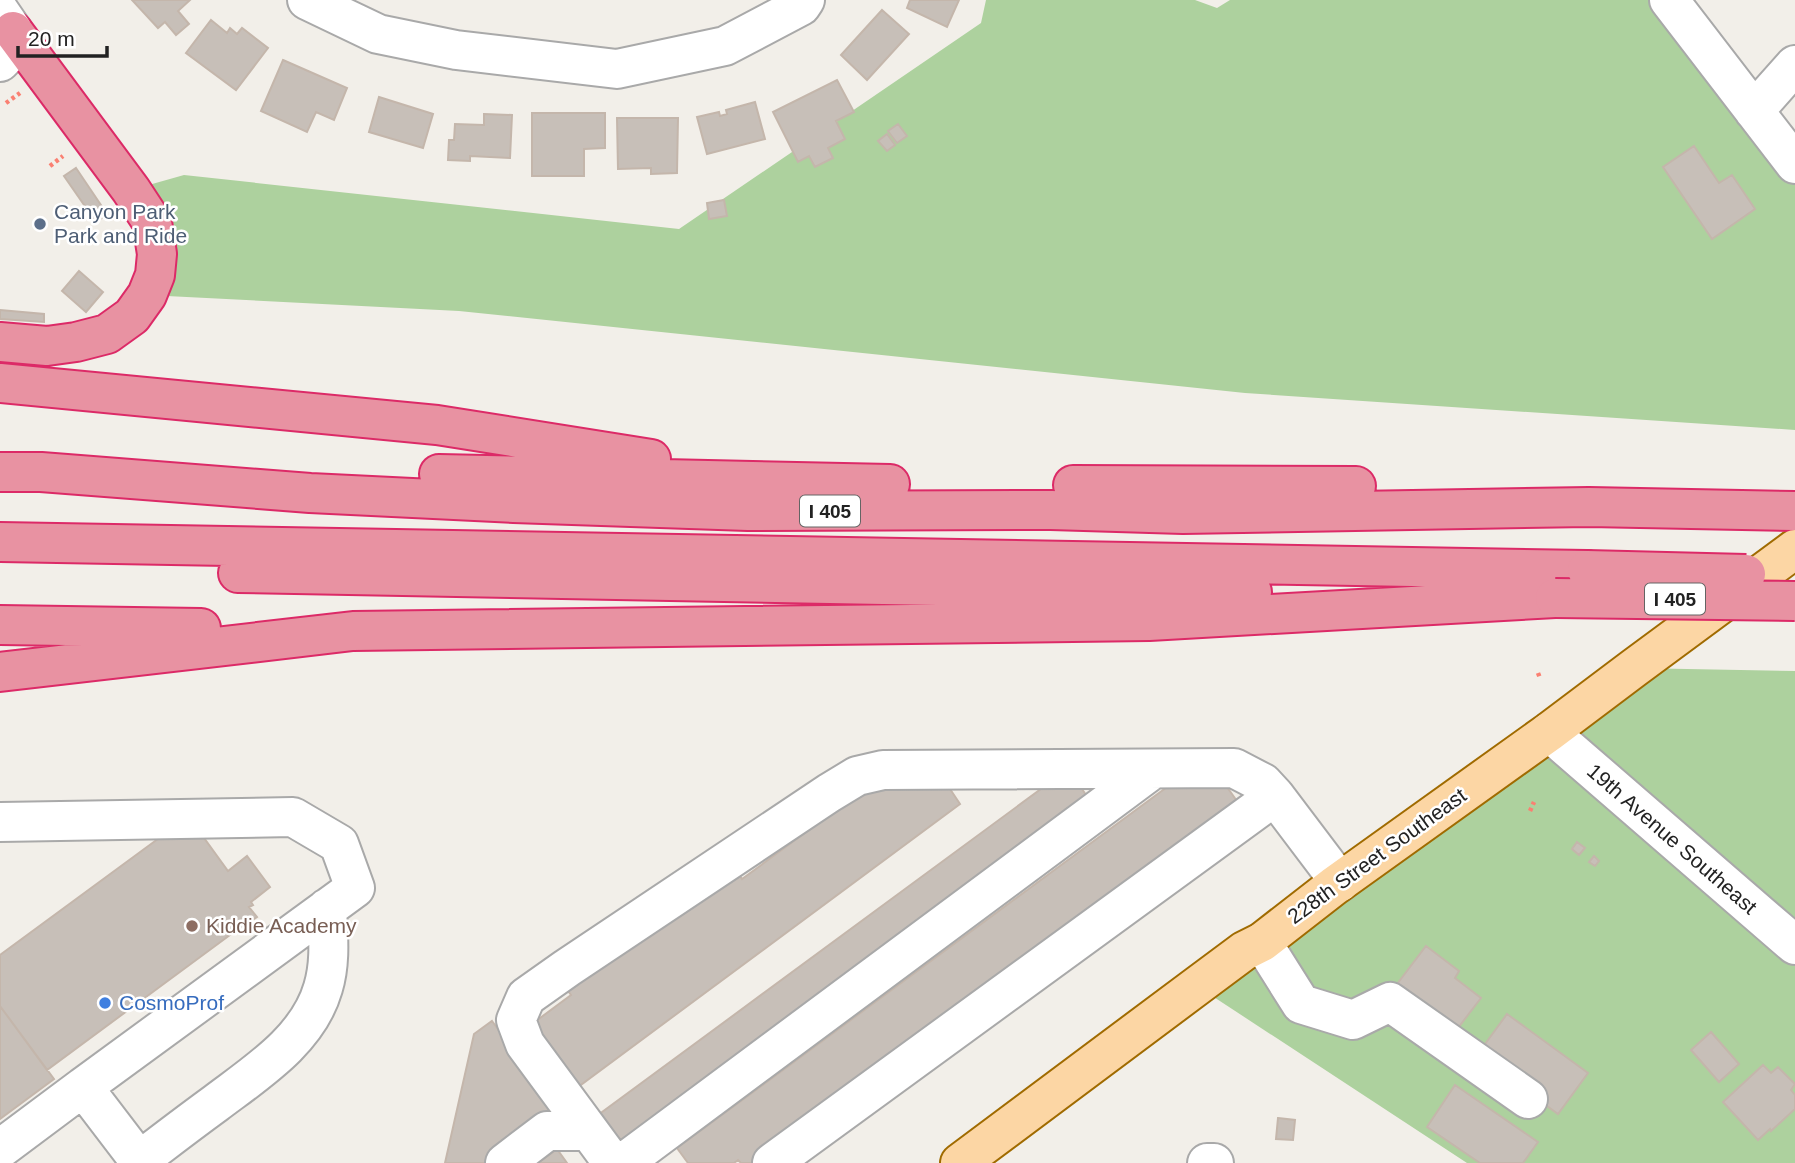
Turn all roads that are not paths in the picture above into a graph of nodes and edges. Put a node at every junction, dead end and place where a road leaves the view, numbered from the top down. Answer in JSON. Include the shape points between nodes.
{"nodes":[{"id":1,"x":307,"y":0,"type":"edge"},
{"id":2,"x":805,"y":0,"type":"edge"},
{"id":3,"x":1669,"y":0,"type":"edge"},
{"id":4,"x":4,"y":35,"type":"edge"},
{"id":5,"x":1795,"y":65,"type":"edge"},
{"id":6,"x":1754,"y":111,"type":"junction"},
{"id":7,"x":1795,"y":164,"type":"edge"},
{"id":8,"x":0,"y":342,"type":"edge"},
{"id":9,"x":0,"y":383,"type":"edge"},
{"id":10,"x":0,"y":464,"type":"edge"},
{"id":11,"x":0,"y":472,"type":"edge"},
{"id":12,"x":849,"y":484,"type":"junction"},
{"id":13,"x":1795,"y":488,"type":"edge"},
{"id":14,"x":1795,"y":511,"type":"edge"},
{"id":15,"x":0,"y":542,"type":"edge"},
{"id":16,"x":1795,"y":550,"type":"edge"},
{"id":17,"x":0,"y":569,"type":"edge"},
{"id":18,"x":1795,"y":575,"type":"edge"},
{"id":19,"x":1555,"y":598,"type":"junction"},
{"id":20,"x":1795,"y":601,"type":"edge"},
{"id":21,"x":0,"y":625,"type":"edge"},
{"id":22,"x":353,"y":631,"type":"junction"},
{"id":23,"x":0,"y":672,"type":"edge"},
{"id":24,"x":1549,"y":732,"type":"junction"},
{"id":25,"x":1153,"y":769,"type":"junction"},
{"id":26,"x":1275,"y":796,"type":"junction"},
{"id":27,"x":0,"y":822,"type":"edge"},
{"id":28,"x":1340,"y":881,"type":"junction"},
{"id":29,"x":327,"y":908,"type":"junction"},
{"id":30,"x":1262,"y":942,"type":"junction"},
{"id":31,"x":1795,"y":945,"type":"edge"},
{"id":32,"x":83,"y":1087,"type":"junction"},
{"id":33,"x":1528,"y":1099,"type":"dead end"},
{"id":34,"x":589,"y":1131,"type":"junction"},
{"id":35,"x":0,"y":1149,"type":"edge"},
{"id":36,"x":140,"y":1162,"type":"edge"},
{"id":37,"x":505,"y":1163,"type":"edge"},
{"id":38,"x":616,"y":1163,"type":"edge"},
{"id":39,"x":623,"y":1163,"type":"edge"},
{"id":40,"x":772,"y":1163,"type":"edge"},
{"id":41,"x":960,"y":1163,"type":"edge"},
{"id":42,"x":1207,"y":1163,"type":"edge"},
{"id":43,"x":1214,"y":1163,"type":"edge"}],
"edges":[{"from":1,"to":2,"type":"street","via":[[379,34],[456,50],[617,69],[725,46]]},
{"from":3,"to":6,"type":"street"},
{"from":4,"to":8,"type":"highway","via":[[131,190],[152,222],[157,254],[147,295],[132,316],[107,334],[47,346]]},
{"from":5,"to":6,"type":"street"},
{"from":6,"to":7,"type":"street"},
{"from":9,"to":12,"type":"highway","via":[[437,425],[712,468]]},
{"from":10,"to":12,"type":"highway","number":"I 405"},
{"from":11,"to":14,"type":"highway","number":"I 405","via":[[310,493],[747,511]]},
{"from":12,"to":13,"type":"highway","number":"I 405"},
{"from":15,"to":18,"type":"highway","number":"I 405","bridge":true},
{"from":16,"to":24,"type":"main road","name":"228th Street Southeast"},
{"from":17,"to":19,"type":"highway","number":"I 405"},
{"from":19,"to":20,"type":"highway","number":"I 405","bridge":true},
{"from":19,"to":22,"type":"highway","via":[[1149,621]]},
{"from":21,"to":22,"type":"highway"},
{"from":22,"to":23,"type":"highway"},
{"from":24,"to":28,"type":"main road","name":"228th Street Southeast"},
{"from":24,"to":31,"type":"street","name":"19th Avenue Southeast"},
{"from":25,"to":26,"type":"street","via":[[1234,768],[1263,783]]},
{"from":25,"to":34,"type":"street","via":[[883,770],[857,776],[829,793],[526,997],[516,1020],[525,1044]]},
{"from":25,"to":39,"type":"street"},
{"from":26,"to":28,"type":"street"},
{"from":26,"to":40,"type":"street"},
{"from":27,"to":29,"type":"street","via":[[293,817],[339,844],[355,888]]},
{"from":28,"to":30,"type":"main road","name":"228th Street Southeast"},
{"from":29,"to":32,"type":"street"},
{"from":29,"to":36,"type":"street","via":[[329,955],[323,987],[294,1039]]},
{"from":30,"to":33,"type":"street","via":[[1301,1004],[1353,1020],[1390,1002]]},
{"from":30,"to":41,"type":"main road","name":"228th Street Southeast"},
{"from":32,"to":35,"type":"street"},
{"from":32,"to":36,"type":"street"},
{"from":34,"to":37,"type":"street","via":[[547,1131]]},
{"from":34,"to":38,"type":"street"},
{"from":42,"to":43,"type":"street"}]}
